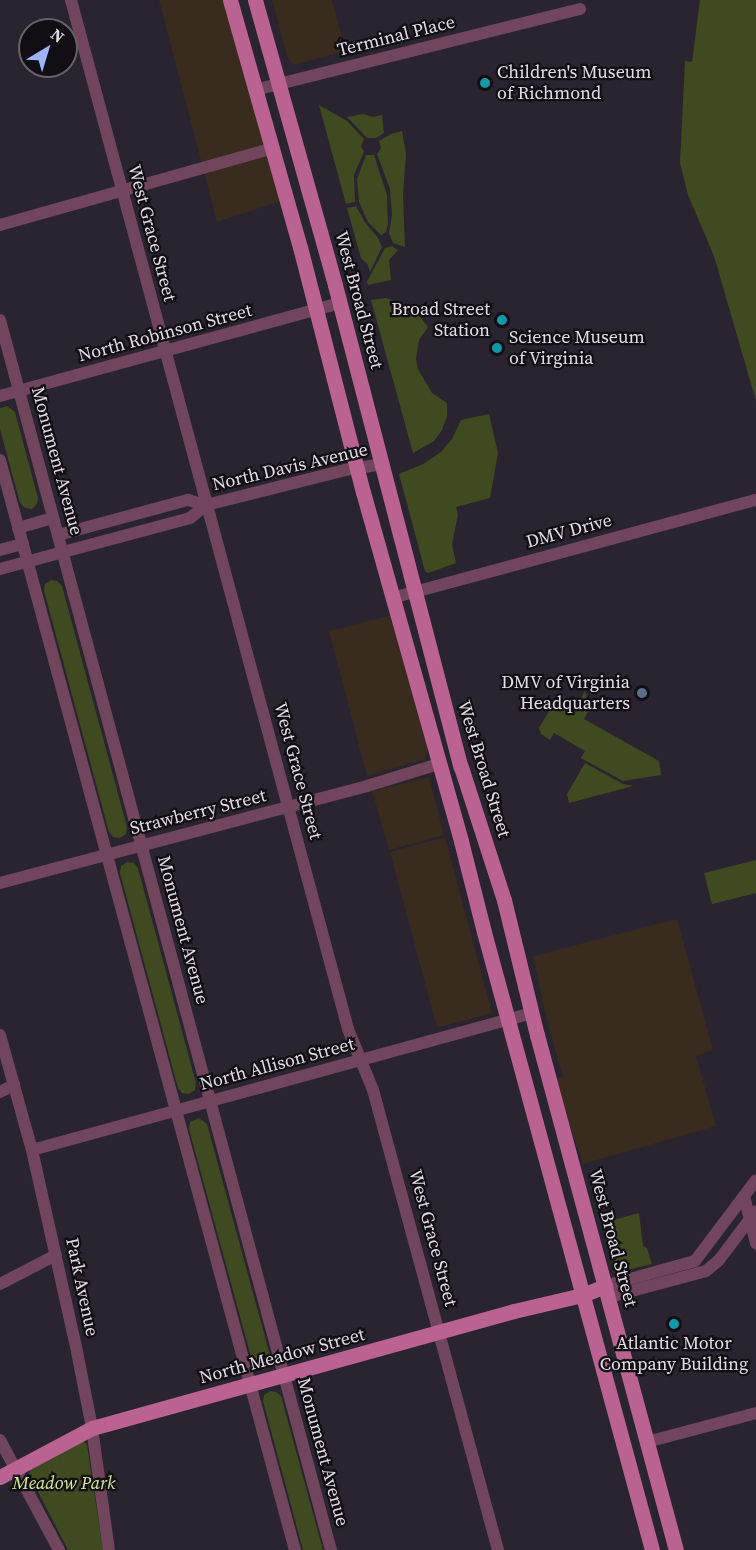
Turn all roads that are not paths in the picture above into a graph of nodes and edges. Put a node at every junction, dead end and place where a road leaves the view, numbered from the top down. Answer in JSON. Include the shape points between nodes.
{"nodes":[{"id":1,"x":71,"y":0,"type":"edge"},
{"id":2,"x":230,"y":0,"type":"edge"},
{"id":3,"x":255,"y":0,"type":"edge"},
{"id":4,"x":580,"y":9,"type":"dead end"},
{"id":5,"x":277,"y":84,"type":"junction"},
{"id":6,"x":255,"y":90,"type":"junction"},
{"id":7,"x":270,"y":149,"type":"junction"},
{"id":8,"x":122,"y":190,"type":"junction"},
{"id":9,"x":0,"y":225,"type":"edge"},
{"id":10,"x":339,"y":303,"type":"junction"},
{"id":11,"x":315,"y":310,"type":"junction"},
{"id":12,"x":0,"y":320,"type":"edge"},
{"id":13,"x":165,"y":351,"type":"junction"},
{"id":14,"x":19,"y":391,"type":"junction"},
{"id":15,"x":0,"y":396,"type":"edge"},
{"id":16,"x":0,"y":460,"type":"edge"},
{"id":17,"x":382,"y":464,"type":"junction"},
{"id":18,"x":357,"y":468,"type":"junction"},
{"id":19,"x":756,"y":500,"type":"edge"},
{"id":20,"x":206,"y":506,"type":"junction"},
{"id":21,"x":53,"y":518,"type":"junction"},
{"id":22,"x":18,"y":528,"type":"junction"},
{"id":23,"x":58,"y":535,"type":"junction"},
{"id":24,"x":23,"y":544,"type":"junction"},
{"id":25,"x":0,"y":550,"type":"edge"},
{"id":26,"x":63,"y":553,"type":"junction"},
{"id":27,"x":28,"y":562,"type":"junction"},
{"id":28,"x":0,"y":569,"type":"edge"},
{"id":29,"x":414,"y":592,"type":"junction"},
{"id":30,"x":392,"y":598,"type":"junction"},
{"id":31,"x":439,"y":764,"type":"junction"},
{"id":32,"x":290,"y":807,"type":"junction"},
{"id":33,"x":141,"y":845,"type":"junction"},
{"id":34,"x":107,"y":854,"type":"junction"},
{"id":35,"x":0,"y":883,"type":"edge"},
{"id":36,"x":532,"y":1013,"type":"junction"},
{"id":37,"x":508,"y":1020,"type":"junction"},
{"id":38,"x":0,"y":1035,"type":"edge"},
{"id":39,"x":360,"y":1060,"type":"junction"},
{"id":40,"x":14,"y":1085,"type":"junction"},
{"id":41,"x":0,"y":1092,"type":"edge"},
{"id":42,"x":210,"y":1101,"type":"junction"},
{"id":43,"x":176,"y":1110,"type":"junction"},
{"id":44,"x":32,"y":1150,"type":"junction"},
{"id":45,"x":756,"y":1180,"type":"edge"},
{"id":46,"x":744,"y":1196,"type":"junction"},
{"id":47,"x":753,"y":1215,"type":"edge"},
{"id":48,"x":756,"y":1243,"type":"edge"},
{"id":49,"x":56,"y":1255,"type":"junction"},
{"id":50,"x":0,"y":1284,"type":"edge"},
{"id":51,"x":607,"y":1291,"type":"junction"},
{"id":52,"x":582,"y":1295,"type":"junction"},
{"id":53,"x":440,"y":1333,"type":"junction"},
{"id":54,"x":284,"y":1375,"type":"junction"},
{"id":55,"x":250,"y":1384,"type":"junction"},
{"id":56,"x":756,"y":1413,"type":"edge"},
{"id":57,"x":92,"y":1428,"type":"junction"},
{"id":58,"x":0,"y":1440,"type":"edge"},
{"id":59,"x":647,"y":1442,"type":"junction"},
{"id":60,"x":15,"y":1469,"type":"junction"},
{"id":61,"x":0,"y":1477,"type":"edge"},
{"id":62,"x":59,"y":1550,"type":"edge"},
{"id":63,"x":109,"y":1550,"type":"edge"},
{"id":64,"x":295,"y":1550,"type":"edge"},
{"id":65,"x":331,"y":1550,"type":"edge"},
{"id":66,"x":498,"y":1550,"type":"edge"},
{"id":67,"x":652,"y":1550,"type":"edge"},
{"id":68,"x":676,"y":1550,"type":"edge"}],
"edges":[{"from":1,"to":8,"type":"street","name":"West Grace Street"},
{"from":2,"to":6,"type":"main road"},
{"from":3,"to":5,"type":"main road","name":"West Broad Street"},
{"from":4,"to":5,"type":"street","name":"Terminal Place"},
{"from":5,"to":6,"type":"street","name":"Terminal Place"},
{"from":5,"to":10,"type":"main road","name":"West Broad Street"},
{"from":6,"to":7,"type":"main road"},
{"from":7,"to":8,"type":"street"},
{"from":7,"to":11,"type":"main road"},
{"from":8,"to":9,"type":"street"},
{"from":8,"to":13,"type":"street","name":"West Grace Street"},
{"from":10,"to":11,"type":"street","name":"North Robinson Street"},
{"from":10,"to":17,"type":"main road","name":"West Broad Street"},
{"from":11,"to":13,"type":"street","name":"North Robinson Street"},
{"from":11,"to":18,"type":"main road"},
{"from":12,"to":14,"type":"street","name":"Monument Avenue"},
{"from":13,"to":14,"type":"street","name":"North Robinson Street"},
{"from":13,"to":20,"type":"street","name":"West Grace Street"},
{"from":14,"to":15,"type":"street","name":"North Robinson Street"},
{"from":14,"to":21,"type":"street","name":"Monument Avenue"},
{"from":16,"to":22,"type":"street"},
{"from":17,"to":18,"type":"street","name":"North Davis Avenue"},
{"from":17,"to":29,"type":"main road","name":"West Broad Street"},
{"from":18,"to":20,"type":"street","name":"North Davis Avenue"},
{"from":18,"to":30,"type":"main road"},
{"from":19,"to":29,"type":"street","name":"DMV Drive"},
{"from":20,"to":23,"type":"street","name":"North Davis Avenue","via":[[188,500]]},
{"from":20,"to":26,"type":"street","name":"North Davis Avenue","via":[[190,518]]},
{"from":20,"to":32,"type":"street","name":"West Grace Street"},
{"from":21,"to":22,"type":"street"},
{"from":21,"to":23,"type":"street","name":"Monument Avenue"},
{"from":22,"to":24,"type":"street"},
{"from":23,"to":26,"type":"street","name":"Monument Avenue"},
{"from":24,"to":25,"type":"street"},
{"from":24,"to":27,"type":"street"},
{"from":26,"to":27,"type":"street","name":"North Davis Avenue"},
{"from":26,"to":33,"type":"street","name":"Monument Avenue"},
{"from":27,"to":28,"type":"street","name":"North Davis Avenue"},
{"from":27,"to":34,"type":"street"},
{"from":29,"to":30,"type":"street","name":"DMV Drive"},
{"from":29,"to":36,"type":"main road","name":"West Broad Street","via":[[461,767],[504,900]]},
{"from":30,"to":31,"type":"main road"},
{"from":31,"to":32,"type":"street","name":"Strawberry Street"},
{"from":31,"to":37,"type":"main road"},
{"from":32,"to":33,"type":"street","name":"Strawberry Street"},
{"from":32,"to":39,"type":"street","name":"West Grace Street","via":[[348,1029]]},
{"from":33,"to":34,"type":"street","name":"Strawberry Street"},
{"from":33,"to":42,"type":"street","name":"Monument Avenue"},
{"from":34,"to":35,"type":"street","name":"Strawberry Street"},
{"from":34,"to":43,"type":"street"},
{"from":36,"to":37,"type":"street","name":"North Allison Street"},
{"from":36,"to":51,"type":"main road","name":"West Broad Street"},
{"from":37,"to":39,"type":"street","name":"North Allison Street"},
{"from":37,"to":52,"type":"main road"},
{"from":38,"to":40,"type":"street","name":"Park Avenue"},
{"from":39,"to":42,"type":"street","name":"North Allison Street"},
{"from":39,"to":53,"type":"street","name":"West Grace Street","via":[[374,1090]]},
{"from":40,"to":41,"type":"street"},
{"from":40,"to":44,"type":"street","name":"Park Avenue"},
{"from":42,"to":43,"type":"street","name":"North Allison Street"},
{"from":42,"to":54,"type":"street","name":"Monument Avenue"},
{"from":43,"to":44,"type":"street","name":"North Allison Street"},
{"from":43,"to":55,"type":"street"},
{"from":44,"to":49,"type":"street","name":"Park Avenue"},
{"from":45,"to":46,"type":"street","name":"North Meadow Street"},
{"from":46,"to":47,"type":"street"},
{"from":46,"to":51,"type":"street","name":"North Meadow Street","via":[[691,1264]]},
{"from":47,"to":48,"type":"street"},
{"from":47,"to":51,"type":"street","name":"North Meadow Street","via":[[706,1271]]},
{"from":49,"to":50,"type":"street"},
{"from":49,"to":57,"type":"street","name":"Park Avenue"},
{"from":51,"to":52,"type":"main road","name":"North Meadow Street"},
{"from":51,"to":59,"type":"main road","name":"West Broad Street"},
{"from":52,"to":53,"type":"main road","name":"North Meadow Street"},
{"from":52,"to":67,"type":"main road"},
{"from":53,"to":54,"type":"main road","name":"North Meadow Street"},
{"from":53,"to":66,"type":"street","name":"West Grace Street"},
{"from":54,"to":55,"type":"main road","name":"North Meadow Street"},
{"from":54,"to":65,"type":"street","name":"Monument Avenue"},
{"from":55,"to":57,"type":"main road","name":"North Meadow Street"},
{"from":55,"to":64,"type":"street"},
{"from":56,"to":59,"type":"street"},
{"from":57,"to":60,"type":"main road","name":"North Meadow Street"},
{"from":57,"to":63,"type":"street","name":"Park Avenue"},
{"from":58,"to":60,"type":"street"},
{"from":59,"to":68,"type":"main road","name":"West Broad Street"},
{"from":60,"to":61,"type":"main road","name":"North Meadow Street"},
{"from":60,"to":62,"type":"street"}]}
